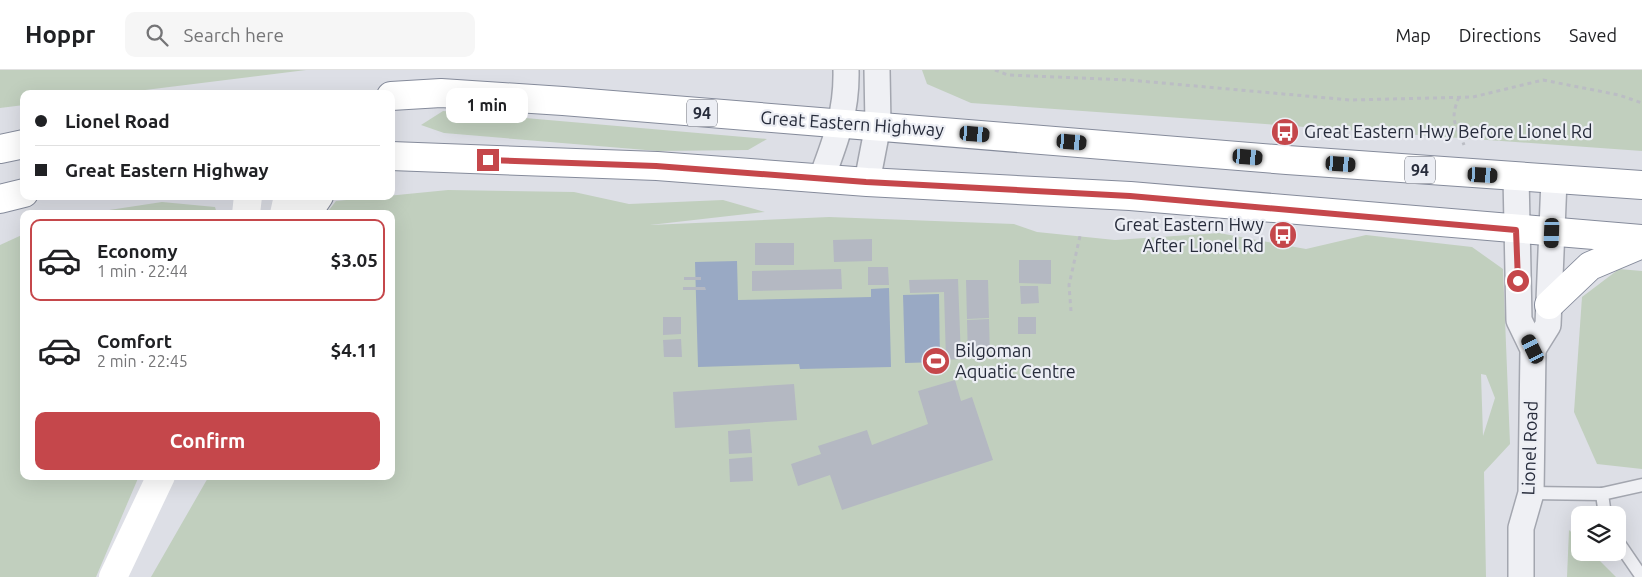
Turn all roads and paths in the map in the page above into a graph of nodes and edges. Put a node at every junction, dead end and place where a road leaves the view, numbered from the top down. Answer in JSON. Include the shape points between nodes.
{"nodes":[{"id":1,"x":846,"y":70,"type":"edge"},
{"id":2,"x":877,"y":70,"type":"edge"},
{"id":3,"x":995,"y":70,"type":"edge"},
{"id":4,"x":395,"y":96,"type":"edge"},
{"id":5,"x":1459,"y":97,"type":"junction"},
{"id":6,"x":1642,"y":103,"type":"edge"},
{"id":7,"x":842,"y":123,"type":"junction"},
{"id":8,"x":878,"y":126,"type":"junction"},
{"id":9,"x":20,"y":145,"type":"edge"},
{"id":10,"x":0,"y":149,"type":"edge"},
{"id":11,"x":395,"y":157,"type":"edge"},
{"id":12,"x":1467,"y":174,"type":"junction"},
{"id":13,"x":1516,"y":176,"type":"junction"},
{"id":14,"x":822,"y":177,"type":"junction"},
{"id":15,"x":1554,"y":180,"type":"junction"},
{"id":16,"x":866,"y":182,"type":"junction"},
{"id":17,"x":1642,"y":185,"type":"edge"},
{"id":18,"x":20,"y":194,"type":"edge"},
{"id":19,"x":0,"y":199,"type":"edge"},
{"id":20,"x":1516,"y":230,"type":"junction"},
{"id":21,"x":1552,"y":233,"type":"junction"},
{"id":22,"x":1080,"y":236,"type":"dead end"},
{"id":23,"x":1642,"y":239,"type":"edge"},
{"id":24,"x":1642,"y":244,"type":"edge"},
{"id":25,"x":1549,"y":305,"type":"junction"},
{"id":26,"x":1072,"y":311,"type":"dead end"},
{"id":27,"x":1533,"y":349,"type":"junction"},
{"id":28,"x":159,"y":480,"type":"edge"},
{"id":29,"x":1642,"y":485,"type":"edge"},
{"id":30,"x":1531,"y":493,"type":"junction"},
{"id":31,"x":1602,"y":494,"type":"junction"},
{"id":32,"x":1604,"y":506,"type":"edge"},
{"id":33,"x":1626,"y":554,"type":"edge"},
{"id":34,"x":113,"y":577,"type":"edge"},
{"id":35,"x":1521,"y":577,"type":"edge"},
{"id":36,"x":1642,"y":577,"type":"edge"}],
"edges":[{"from":1,"to":7,"type":"street","via":[[847,96]]},
{"from":2,"to":8,"type":"street"},
{"from":3,"to":5,"type":"path","via":[[1008,75],[1129,80],[1350,100]]},
{"from":4,"to":7,"type":"main road","name":"Great Eastern Highway","number":"94","via":[[441,93]]},
{"from":5,"to":6,"type":"path","via":[[1473,97],[1543,80]]},
{"from":5,"to":12,"type":"path","via":[[1453,121],[1464,144]]},
{"from":7,"to":8,"type":"main road","name":"Great Eastern Highway","number":"94"},
{"from":7,"to":14,"type":"street"},
{"from":8,"to":12,"type":"main road","name":"Great Eastern Highway","number":"94"},
{"from":8,"to":16,"type":"street"},
{"from":9,"to":10,"type":"main road"},
{"from":11,"to":14,"type":"main road","via":[[656,166]]},
{"from":12,"to":13,"type":"main road","name":"Great Eastern Highway","number":"94"},
{"from":13,"to":15,"type":"main road","name":"Great Eastern Highway","number":"94"},
{"from":13,"to":20,"type":"street","name":"Lionel Road"},
{"from":14,"to":16,"type":"main road"},
{"from":15,"to":17,"type":"main road","name":"Great Eastern Highway","number":"94"},
{"from":15,"to":21,"type":"street"},
{"from":16,"to":20,"type":"main road","via":[[1130,196]]},
{"from":18,"to":19,"type":"main road"},
{"from":20,"to":21,"type":"main road"},
{"from":20,"to":27,"type":"street","name":"Lionel Road","via":[[1519,320]]},
{"from":21,"to":23,"type":"main road"},
{"from":21,"to":25,"type":"street"},
{"from":22,"to":26,"type":"path","via":[[1069,286]]},
{"from":24,"to":25,"type":"main road","via":[[1590,266]]},
{"from":25,"to":27,"type":"street","via":[[1548,324]]},
{"from":27,"to":30,"type":"street","name":"Lionel Road"},
{"from":28,"to":34,"type":"main road"},
{"from":29,"to":31,"type":"lane"},
{"from":30,"to":31,"type":"lane"},
{"from":30,"to":35,"type":"street","name":"Lionel Road","via":[[1522,528]]},
{"from":31,"to":32,"type":"lane"},
{"from":33,"to":36,"type":"lane"}]}
